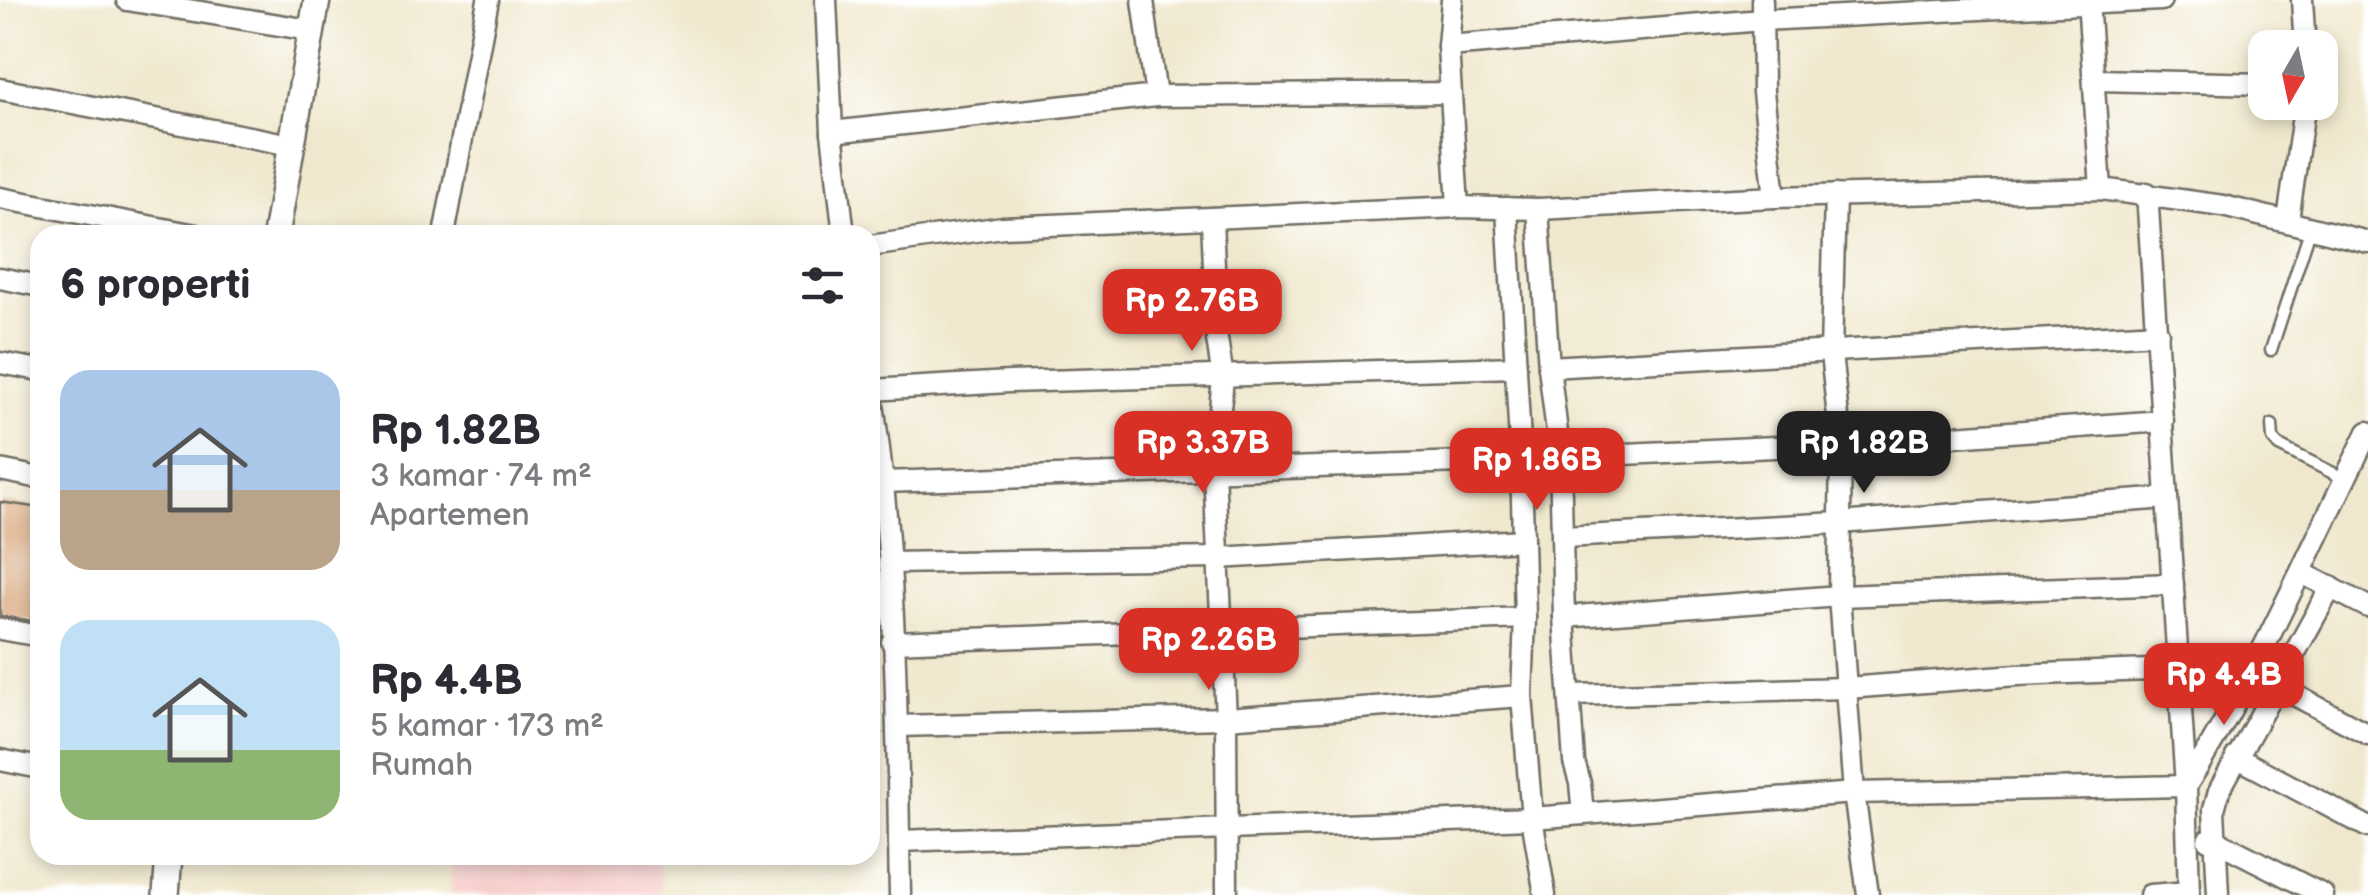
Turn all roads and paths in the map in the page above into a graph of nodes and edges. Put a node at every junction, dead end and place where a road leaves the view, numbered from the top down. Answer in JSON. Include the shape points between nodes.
{"nodes":[{"id":1,"x":127,"y":0,"type":"edge"},
{"id":2,"x":317,"y":0,"type":"edge"},
{"id":3,"x":488,"y":0,"type":"edge"},
{"id":4,"x":826,"y":0,"type":"edge"},
{"id":5,"x":1143,"y":0,"type":"edge"},
{"id":6,"x":1452,"y":0,"type":"edge"},
{"id":7,"x":2161,"y":0,"type":"edge"},
{"id":8,"x":2302,"y":0,"type":"edge"},
{"id":9,"x":2088,"y":2,"type":"edge"},
{"id":10,"x":1762,"y":10,"type":"edge"},
{"id":11,"x":310,"y":30,"type":"junction"},
{"id":12,"x":2304,"y":30,"type":"edge"},
{"id":13,"x":1448,"y":46,"type":"junction"},
{"id":14,"x":2096,"y":80,"type":"junction"},
{"id":15,"x":2248,"y":84,"type":"edge"},
{"id":16,"x":0,"y":89,"type":"edge"},
{"id":17,"x":1450,"y":93,"type":"junction"},
{"id":18,"x":1156,"y":96,"type":"junction"},
{"id":19,"x":2302,"y":120,"type":"edge"},
{"id":20,"x":832,"y":132,"type":"junction"},
{"id":21,"x":291,"y":145,"type":"junction"},
{"id":22,"x":2101,"y":189,"type":"junction"},
{"id":23,"x":2148,"y":193,"type":"junction"},
{"id":24,"x":1836,"y":195,"type":"junction"},
{"id":25,"x":1775,"y":197,"type":"junction"},
{"id":26,"x":1,"y":205,"type":"edge"},
{"id":27,"x":1458,"y":207,"type":"junction"},
{"id":28,"x":1507,"y":208,"type":"junction"},
{"id":29,"x":1538,"y":210,"type":"junction"},
{"id":30,"x":1212,"y":218,"type":"junction"},
{"id":31,"x":2288,"y":220,"type":"junction"},
{"id":32,"x":131,"y":225,"type":"edge"},
{"id":33,"x":278,"y":225,"type":"edge"},
{"id":34,"x":446,"y":225,"type":"edge"},
{"id":35,"x":843,"y":225,"type":"edge"},
{"id":36,"x":2311,"y":226,"type":"junction"},
{"id":37,"x":2368,"y":242,"type":"edge"},
{"id":38,"x":880,"y":245,"type":"edge"},
{"id":39,"x":0,"y":278,"type":"edge"},
{"id":40,"x":30,"y":284,"type":"edge"},
{"id":41,"x":2158,"y":334,"type":"junction"},
{"id":42,"x":2271,"y":350,"type":"dead end"},
{"id":43,"x":1831,"y":354,"type":"junction"},
{"id":44,"x":0,"y":363,"type":"edge"},
{"id":45,"x":1516,"y":367,"type":"junction"},
{"id":46,"x":1548,"y":367,"type":"junction"},
{"id":47,"x":30,"y":368,"type":"edge"},
{"id":48,"x":1223,"y":378,"type":"junction"},
{"id":49,"x":880,"y":387,"type":"edge"},
{"id":50,"x":2163,"y":421,"type":"junction"},
{"id":51,"x":2272,"y":424,"type":"dead end"},
{"id":52,"x":2368,"y":432,"type":"edge"},
{"id":53,"x":1840,"y":444,"type":"junction"},
{"id":54,"x":1560,"y":456,"type":"junction"},
{"id":55,"x":880,"y":460,"type":"edge"},
{"id":56,"x":1521,"y":460,"type":"junction"},
{"id":57,"x":0,"y":470,"type":"edge"},
{"id":58,"x":1214,"y":471,"type":"junction"},
{"id":59,"x":30,"y":476,"type":"edge"},
{"id":60,"x":2345,"y":479,"type":"junction"},
{"id":61,"x":883,"y":482,"type":"junction"},
{"id":62,"x":2167,"y":498,"type":"junction"},
{"id":63,"x":1839,"y":523,"type":"junction"},
{"id":64,"x":1564,"y":538,"type":"junction"},
{"id":65,"x":1523,"y":540,"type":"junction"},
{"id":66,"x":1218,"y":558,"type":"junction"},
{"id":67,"x":888,"y":564,"type":"junction"},
{"id":68,"x":2302,"y":572,"type":"junction"},
{"id":69,"x":2173,"y":584,"type":"junction"},
{"id":70,"x":2332,"y":588,"type":"junction"},
{"id":71,"x":1839,"y":596,"type":"junction"},
{"id":72,"x":2368,"y":607,"type":"edge"},
{"id":73,"x":1564,"y":617,"type":"junction"},
{"id":74,"x":1525,"y":618,"type":"junction"},
{"id":75,"x":1223,"y":628,"type":"junction"},
{"id":76,"x":0,"y":629,"type":"edge"},
{"id":77,"x":30,"y":634,"type":"edge"},
{"id":78,"x":892,"y":642,"type":"junction"},
{"id":79,"x":2178,"y":669,"type":"junction"},
{"id":80,"x":2276,"y":686,"type":"junction"},
{"id":81,"x":1848,"y":688,"type":"junction"},
{"id":82,"x":1570,"y":695,"type":"junction"},
{"id":83,"x":1522,"y":696,"type":"junction"},
{"id":84,"x":1226,"y":718,"type":"junction"},
{"id":85,"x":898,"y":726,"type":"junction"},
{"id":86,"x":2368,"y":734,"type":"edge"},
{"id":87,"x":2236,"y":758,"type":"junction"},
{"id":88,"x":0,"y":760,"type":"edge"},
{"id":89,"x":30,"y":766,"type":"edge"},
{"id":90,"x":2186,"y":786,"type":"junction"},
{"id":91,"x":1854,"y":793,"type":"junction"},
{"id":92,"x":1582,"y":814,"type":"junction"},
{"id":93,"x":1532,"y":818,"type":"junction"},
{"id":94,"x":2368,"y":827,"type":"edge"},
{"id":95,"x":1228,"y":830,"type":"junction"},
{"id":96,"x":2188,"y":839,"type":"junction"},
{"id":97,"x":2216,"y":840,"type":"junction"},
{"id":98,"x":898,"y":842,"type":"junction"},
{"id":99,"x":168,"y":865,"type":"edge"},
{"id":100,"x":2189,"y":894,"type":"edge"},
{"id":101,"x":166,"y":895,"type":"edge"},
{"id":102,"x":900,"y":895,"type":"edge"},
{"id":103,"x":1227,"y":895,"type":"edge"},
{"id":104,"x":1545,"y":895,"type":"edge"},
{"id":105,"x":1868,"y":895,"type":"edge"},
{"id":106,"x":2150,"y":895,"type":"edge"},
{"id":107,"x":2218,"y":895,"type":"edge"},
{"id":108,"x":2323,"y":895,"type":"edge"}],
"edges":[{"from":1,"to":11,"type":"street"},
{"from":2,"to":11,"type":"street"},
{"from":3,"to":34,"type":"street"},
{"from":4,"to":20,"type":"street"},
{"from":5,"to":18,"type":"street"},
{"from":6,"to":13,"type":"street"},
{"from":7,"to":9,"type":"street"},
{"from":8,"to":12,"type":"street"},
{"from":9,"to":10,"type":"street"},
{"from":9,"to":14,"type":"street"},
{"from":10,"to":13,"type":"street"},
{"from":10,"to":25,"type":"street"},
{"from":11,"to":21,"type":"street"},
{"from":13,"to":17,"type":"street"},
{"from":14,"to":15,"type":"street"},
{"from":14,"to":22,"type":"street"},
{"from":16,"to":21,"type":"street"},
{"from":17,"to":18,"type":"street"},
{"from":17,"to":27,"type":"street"},
{"from":18,"to":20,"type":"street"},
{"from":19,"to":31,"type":"street"},
{"from":20,"to":35,"type":"street"},
{"from":21,"to":33,"type":"street"},
{"from":22,"to":23,"type":"street"},
{"from":22,"to":24,"type":"street"},
{"from":23,"to":31,"type":"street"},
{"from":23,"to":41,"type":"street"},
{"from":24,"to":25,"type":"street"},
{"from":24,"to":43,"type":"street"},
{"from":25,"to":29,"type":"street"},
{"from":26,"to":32,"type":"street"},
{"from":27,"to":28,"type":"street"},
{"from":27,"to":30,"type":"street"},
{"from":28,"to":29,"type":"street"},
{"from":28,"to":45,"type":"street"},
{"from":29,"to":46,"type":"street"},
{"from":30,"to":38,"type":"street","via":[[1004,227]]},
{"from":30,"to":48,"type":"street"},
{"from":31,"to":36,"type":"street"},
{"from":36,"to":37,"type":"street"},
{"from":36,"to":42,"type":"lane"},
{"from":39,"to":40,"type":"street"},
{"from":41,"to":43,"type":"street"},
{"from":41,"to":50,"type":"street"},
{"from":43,"to":46,"type":"street"},
{"from":43,"to":53,"type":"street"},
{"from":44,"to":47,"type":"street"},
{"from":45,"to":48,"type":"street"},
{"from":45,"to":56,"type":"street"},
{"from":46,"to":54,"type":"street"},
{"from":48,"to":49,"type":"street"},
{"from":48,"to":58,"type":"street"},
{"from":50,"to":53,"type":"street"},
{"from":50,"to":62,"type":"street"},
{"from":51,"to":60,"type":"lane","via":[[2278,446]]},
{"from":52,"to":60,"type":"street"},
{"from":53,"to":54,"type":"street"},
{"from":53,"to":63,"type":"street"},
{"from":54,"to":64,"type":"street"},
{"from":55,"to":61,"type":"street"},
{"from":56,"to":58,"type":"street"},
{"from":56,"to":65,"type":"street"},
{"from":57,"to":59,"type":"street"},
{"from":58,"to":61,"type":"street"},
{"from":58,"to":66,"type":"street"},
{"from":60,"to":68,"type":"street"},
{"from":61,"to":67,"type":"street"},
{"from":62,"to":63,"type":"street"},
{"from":62,"to":69,"type":"street"},
{"from":63,"to":64,"type":"street"},
{"from":63,"to":71,"type":"street"},
{"from":64,"to":73,"type":"street"},
{"from":65,"to":66,"type":"street"},
{"from":65,"to":74,"type":"street"},
{"from":66,"to":67,"type":"street"},
{"from":66,"to":75,"type":"street"},
{"from":67,"to":78,"type":"street"},
{"from":68,"to":70,"type":"street"},
{"from":68,"to":90,"type":"street"},
{"from":69,"to":71,"type":"street"},
{"from":69,"to":79,"type":"street"},
{"from":70,"to":72,"type":"street"},
{"from":70,"to":80,"type":"street"},
{"from":71,"to":73,"type":"street"},
{"from":71,"to":81,"type":"street"},
{"from":73,"to":82,"type":"street"},
{"from":74,"to":75,"type":"street"},
{"from":74,"to":83,"type":"street"},
{"from":75,"to":78,"type":"street"},
{"from":75,"to":84,"type":"street"},
{"from":76,"to":77,"type":"street"},
{"from":78,"to":85,"type":"street"},
{"from":79,"to":81,"type":"street"},
{"from":79,"to":90,"type":"street"},
{"from":80,"to":86,"type":"street"},
{"from":80,"to":87,"type":"street"},
{"from":81,"to":82,"type":"street"},
{"from":81,"to":91,"type":"street"},
{"from":82,"to":92,"type":"street"},
{"from":83,"to":84,"type":"street"},
{"from":83,"to":93,"type":"street"},
{"from":84,"to":85,"type":"street"},
{"from":84,"to":95,"type":"street"},
{"from":85,"to":98,"type":"street"},
{"from":87,"to":94,"type":"street"},
{"from":87,"to":97,"type":"street","via":[[2214,810]]},
{"from":88,"to":89,"type":"street"},
{"from":90,"to":91,"type":"street"},
{"from":90,"to":96,"type":"street"},
{"from":91,"to":92,"type":"street"},
{"from":91,"to":105,"type":"street"},
{"from":92,"to":93,"type":"street"},
{"from":93,"to":95,"type":"street"},
{"from":93,"to":104,"type":"street"},
{"from":95,"to":98,"type":"street"},
{"from":95,"to":103,"type":"street"},
{"from":96,"to":97,"type":"street"},
{"from":96,"to":100,"type":"street"},
{"from":97,"to":107,"type":"street"},
{"from":97,"to":108,"type":"street"},
{"from":98,"to":102,"type":"street"},
{"from":99,"to":101,"type":"street"},
{"from":100,"to":106,"type":"street"}]}
